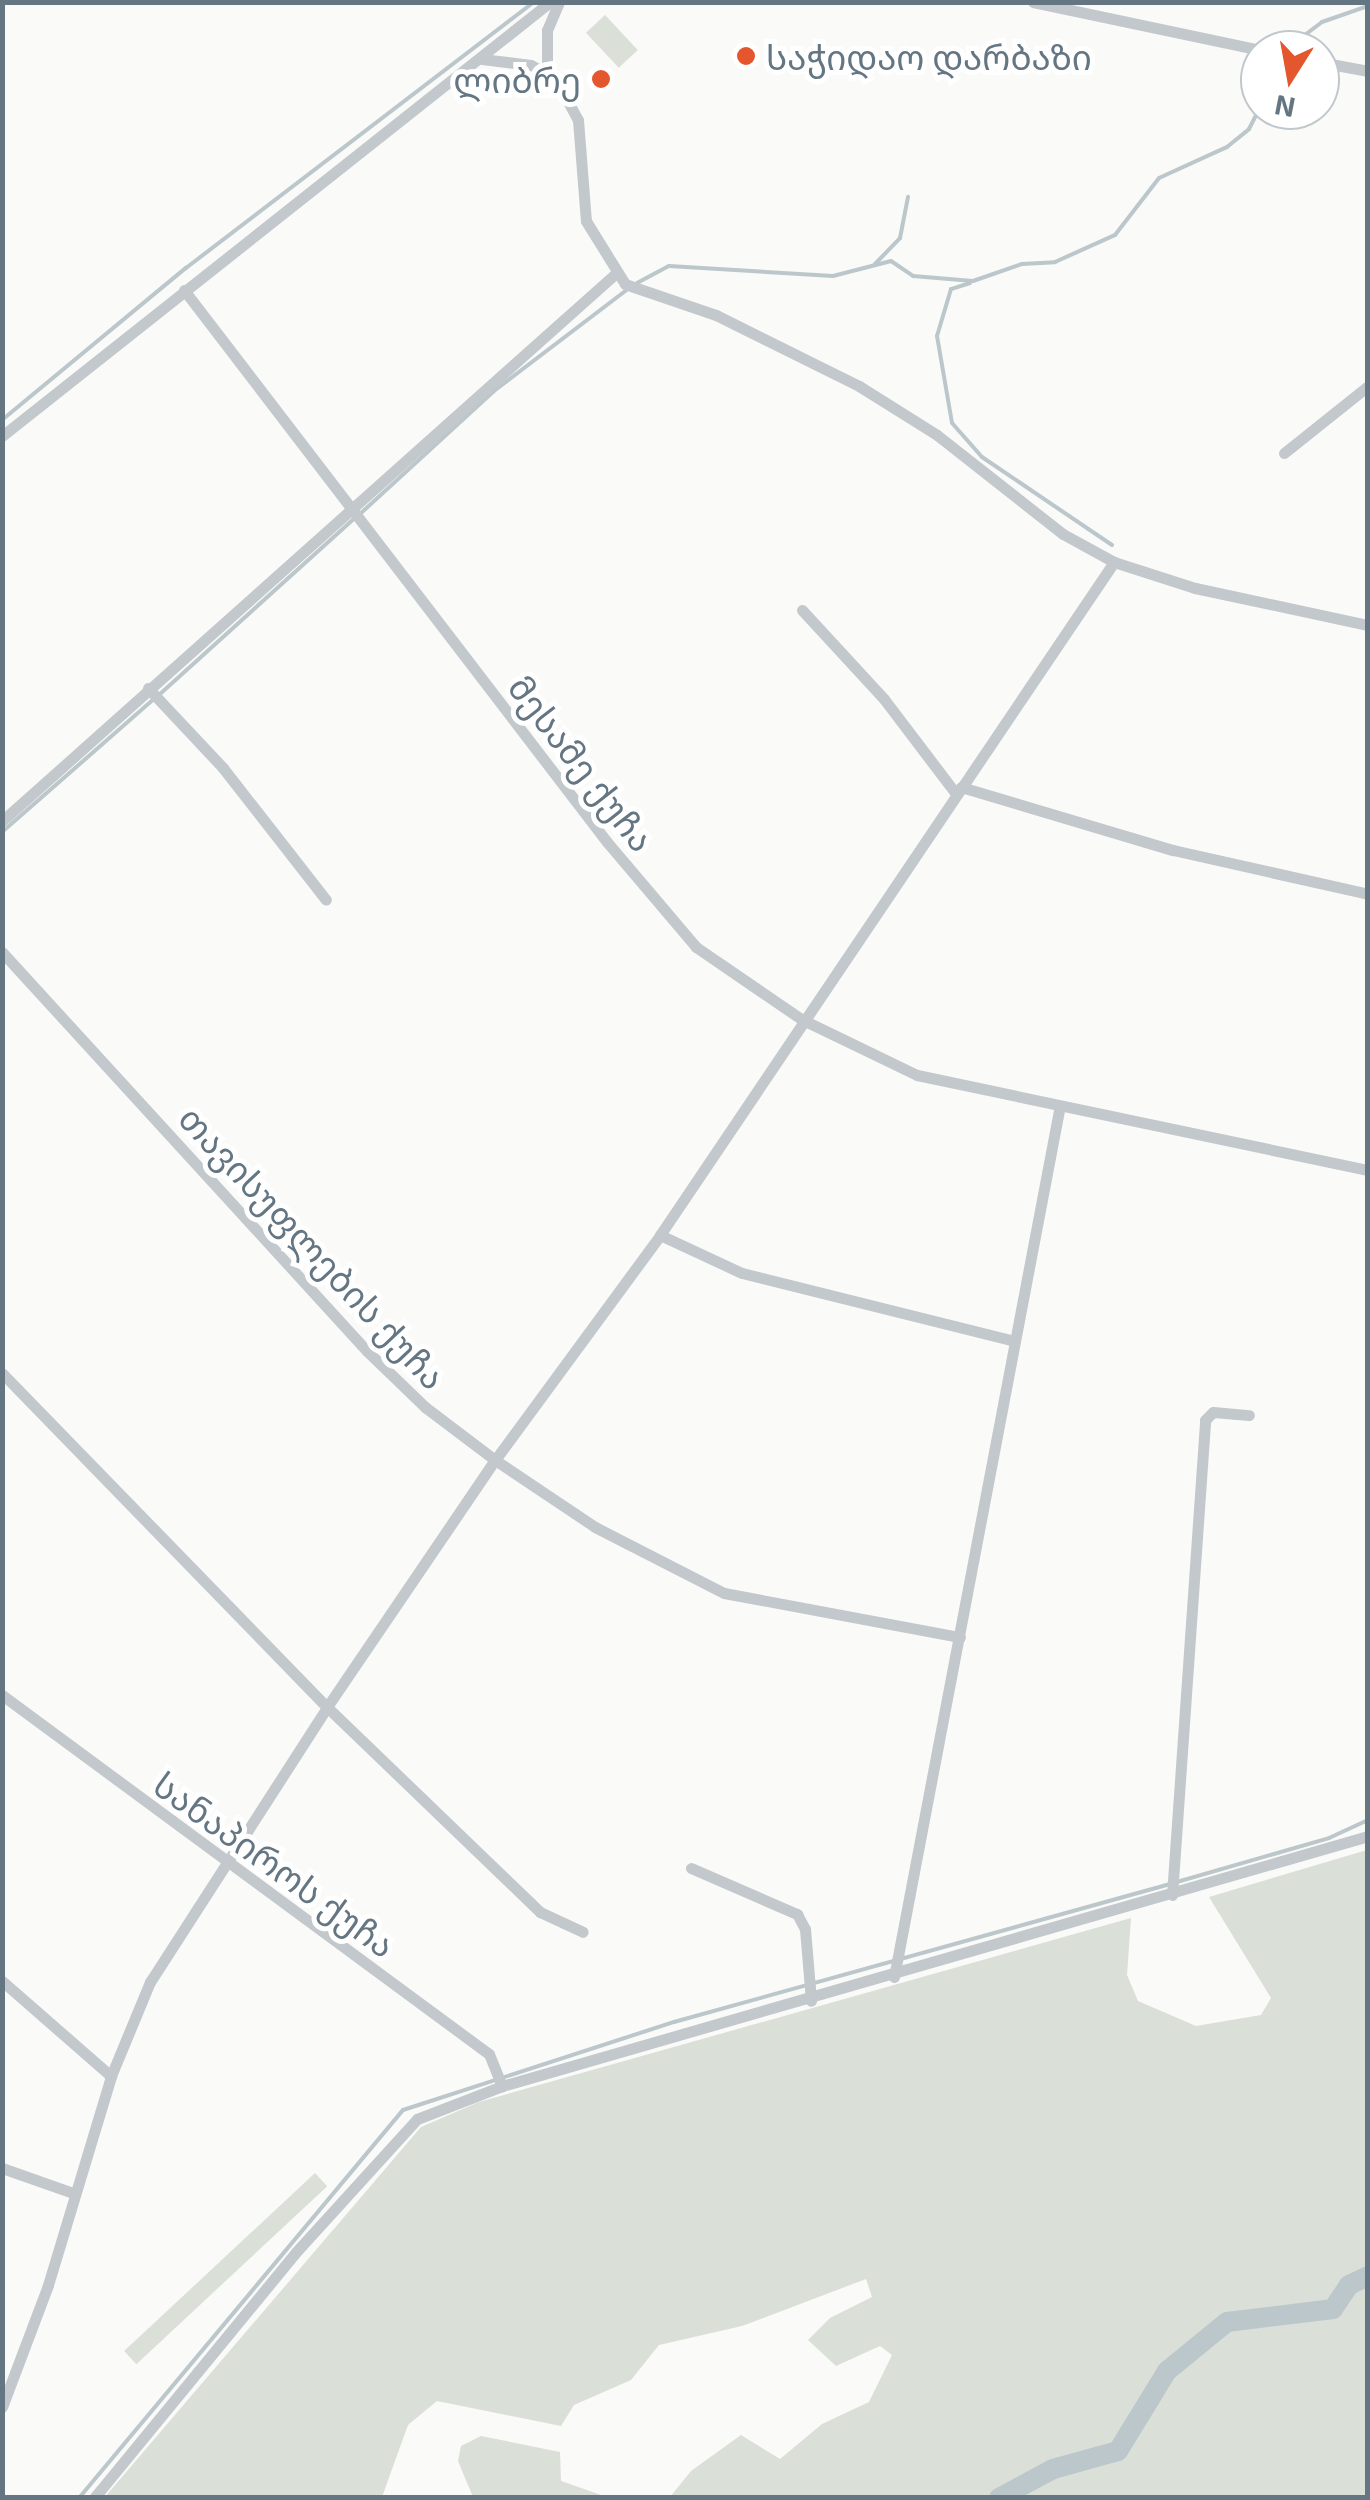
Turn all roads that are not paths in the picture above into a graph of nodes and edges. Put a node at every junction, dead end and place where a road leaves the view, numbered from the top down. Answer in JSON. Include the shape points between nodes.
{"nodes":[{"id":1,"x":550,"y":2,"type":"edge"},
{"id":2,"x":558,"y":2,"type":"edge"},
{"id":3,"x":1033,"y":2,"type":"edge"},
{"id":4,"x":1240,"y":45,"type":"edge"},
{"id":5,"x":482,"y":59,"type":"junction"},
{"id":6,"x":1340,"y":66,"type":"edge"},
{"id":7,"x":1368,"y":72,"type":"edge"},
{"id":8,"x":552,"y":76,"type":"junction"},
{"id":9,"x":615,"y":274,"type":"junction"},
{"id":10,"x":184,"y":290,"type":"junction"},
{"id":11,"x":1368,"y":386,"type":"edge"},
{"id":12,"x":2,"y":436,"type":"edge"},
{"id":13,"x":1284,"y":453,"type":"dead end"},
{"id":14,"x":351,"y":504,"type":"junction"},
{"id":15,"x":1114,"y":562,"type":"junction"},
{"id":16,"x":802,"y":610,"type":"dead end"},
{"id":17,"x":1368,"y":624,"type":"edge"},
{"id":18,"x":148,"y":688,"type":"junction"},
{"id":19,"x":958,"y":791,"type":"junction"},
{"id":20,"x":2,"y":821,"type":"edge"},
{"id":21,"x":1368,"y":894,"type":"edge"},
{"id":22,"x":326,"y":900,"type":"dead end"},
{"id":23,"x":2,"y":952,"type":"edge"},
{"id":24,"x":801,"y":1019,"type":"junction"},
{"id":25,"x":1058,"y":1110,"type":"junction"},
{"id":26,"x":1368,"y":1170,"type":"edge"},
{"id":27,"x":660,"y":1235,"type":"junction"},
{"id":28,"x":1010,"y":1340,"type":"junction"},
{"id":29,"x":2,"y":1373,"type":"edge"},
{"id":30,"x":1249,"y":1415,"type":"dead end"},
{"id":31,"x":495,"y":1460,"type":"junction"},
{"id":32,"x":960,"y":1637,"type":"junction"},
{"id":33,"x":2,"y":1696,"type":"edge"},
{"id":34,"x":327,"y":1706,"type":"junction"},
{"id":35,"x":1364,"y":1836,"type":"edge"},
{"id":36,"x":223,"y":1862,"type":"junction"},
{"id":37,"x":691,"y":1868,"type":"dead end"},
{"id":38,"x":1172,"y":1896,"type":"junction"},
{"id":39,"x":584,"y":1932,"type":"dead end"},
{"id":40,"x":894,"y":1977,"type":"junction"},
{"id":41,"x":2,"y":1981,"type":"edge"},
{"id":42,"x":811,"y":2001,"type":"junction"},
{"id":43,"x":111,"y":2076,"type":"junction"},
{"id":44,"x":502,"y":2086,"type":"junction"},
{"id":45,"x":2,"y":2168,"type":"edge"},
{"id":46,"x":73,"y":2193,"type":"junction"},
{"id":47,"x":2,"y":2408,"type":"edge"},
{"id":48,"x":94,"y":2498,"type":"edge"}],
"edges":[{"from":1,"to":5,"type":"street"},
{"from":2,"to":8,"type":"street","via":[[547,30]]},
{"from":3,"to":4,"type":"street"},
{"from":5,"to":8,"type":"street","via":[[531,65]]},
{"from":5,"to":10,"type":"street"},
{"from":6,"to":7,"type":"street"},
{"from":8,"to":9,"type":"street","via":[[578,120],[586,221]]},
{"from":9,"to":14,"type":"street"},
{"from":9,"to":15,"type":"street","via":[[635,289],[716,316],[858,386],[937,435],[1064,534]]},
{"from":10,"to":12,"type":"street"},
{"from":10,"to":14,"type":"street","name":"მესამე ქუჩა"},
{"from":11,"to":13,"type":"street"},
{"from":14,"to":18,"type":"street"},
{"from":14,"to":24,"type":"street","name":"მესამე ქუჩა","via":[[648,893],[696,947]]},
{"from":15,"to":17,"type":"street","via":[[1195,588]]},
{"from":15,"to":19,"type":"street"},
{"from":16,"to":19,"type":"street"},
{"from":18,"to":20,"type":"street"},
{"from":18,"to":22,"type":"street","via":[[223,768]]},
{"from":19,"to":21,"type":"street"},
{"from":19,"to":24,"type":"street"},
{"from":23,"to":31,"type":"street","name":"თავისუფლების ქუჩა","via":[[367,1350],[425,1408]]},
{"from":24,"to":25,"type":"street","name":"მესამე ქუჩა","via":[[917,1075]]},
{"from":24,"to":27,"type":"street"},
{"from":25,"to":26,"type":"street","name":"მესამე ქუჩა"},
{"from":25,"to":28,"type":"street"},
{"from":27,"to":28,"type":"street","via":[[742,1272]]},
{"from":27,"to":31,"type":"street"},
{"from":28,"to":32,"type":"street"},
{"from":29,"to":34,"type":"street"},
{"from":30,"to":38,"type":"street","via":[[1213,1412],[1205,1420]]},
{"from":31,"to":32,"type":"street","name":"თავისუფლების ქუჩა","via":[[595,1527],[724,1593]]},
{"from":31,"to":34,"type":"street"},
{"from":32,"to":40,"type":"street"},
{"from":33,"to":36,"type":"street","name":"სანაპიროს ქუჩა"},
{"from":34,"to":36,"type":"street"},
{"from":34,"to":39,"type":"street","via":[[540,1912]]},
{"from":35,"to":38,"type":"street"},
{"from":36,"to":43,"type":"street","via":[[150,1982]]},
{"from":36,"to":44,"type":"street","name":"სანაპიროს ქუჩა","via":[[490,2054]]},
{"from":37,"to":42,"type":"street","via":[[797,1914],[805,1929]]},
{"from":38,"to":40,"type":"street"},
{"from":40,"to":42,"type":"street"},
{"from":41,"to":43,"type":"street"},
{"from":42,"to":44,"type":"street"},
{"from":43,"to":46,"type":"street"},
{"from":44,"to":48,"type":"street","via":[[440,2108],[400,2133]]},
{"from":45,"to":46,"type":"street"},
{"from":46,"to":47,"type":"street","via":[[48,2285]]}]}
